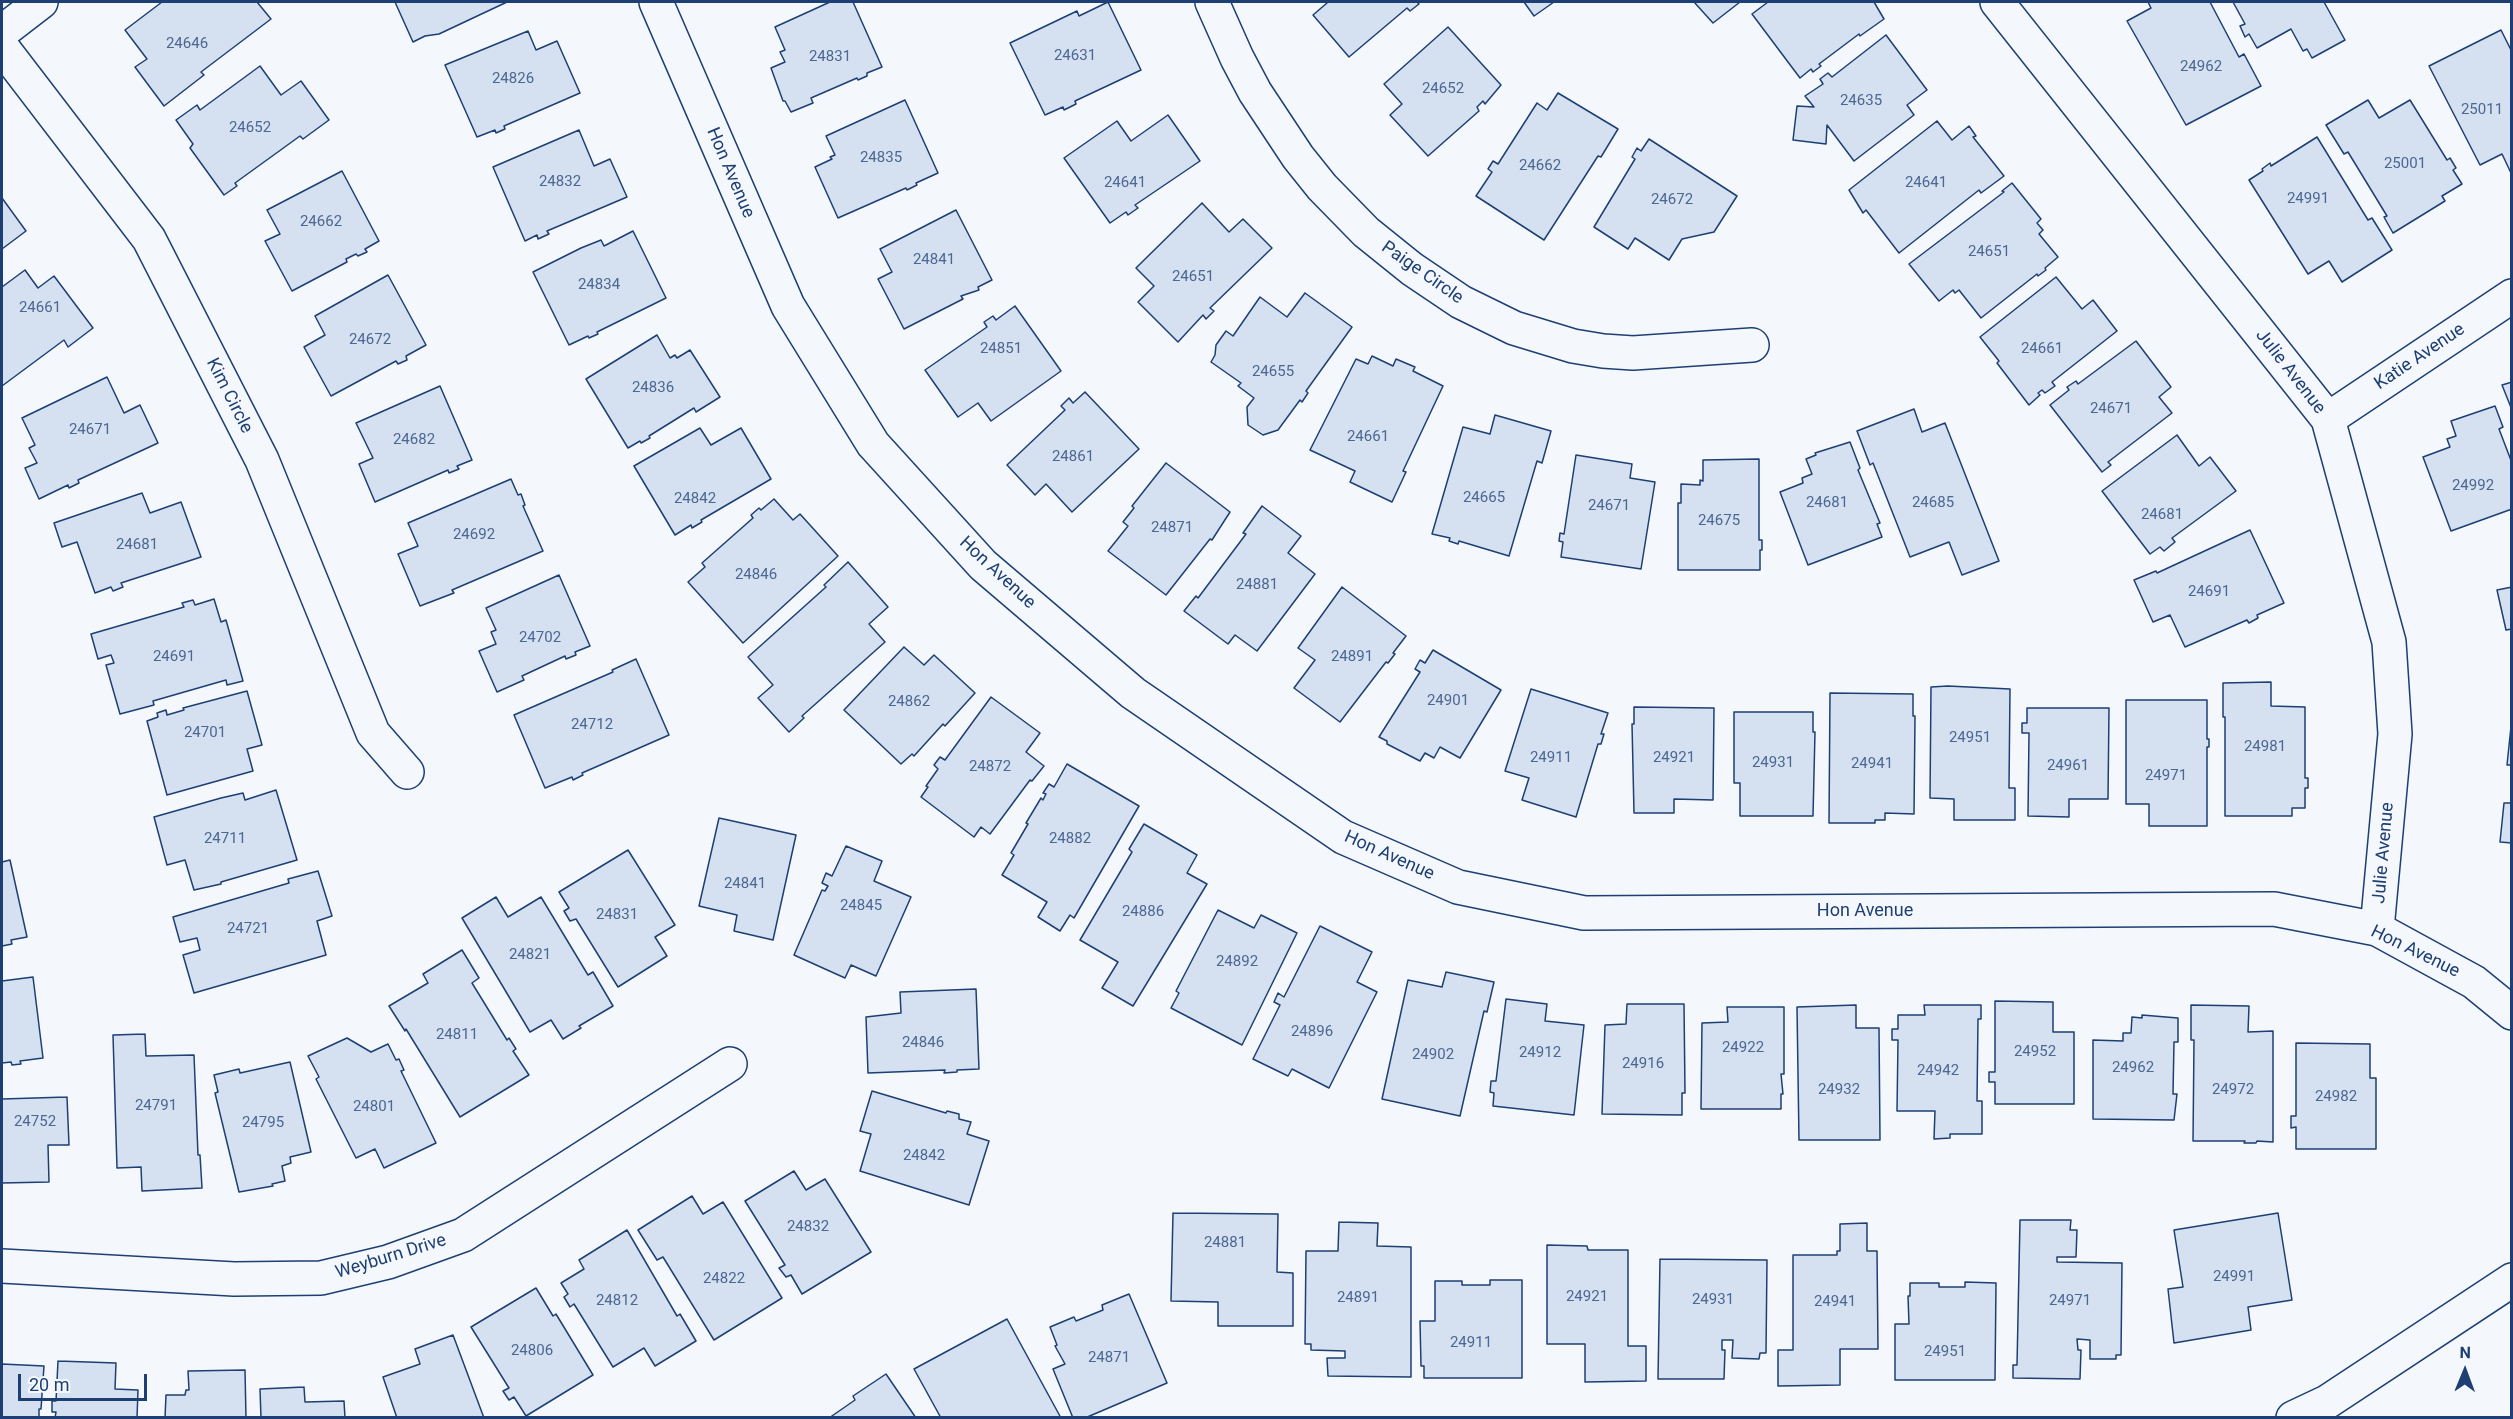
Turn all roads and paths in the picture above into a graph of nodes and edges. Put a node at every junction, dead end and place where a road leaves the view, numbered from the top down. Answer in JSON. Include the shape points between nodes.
{"nodes":[{"id":1,"x":42,"y":2,"type":"edge"},
{"id":2,"x":656,"y":2,"type":"edge"},
{"id":3,"x":1212,"y":2,"type":"edge"},
{"id":4,"x":2009,"y":6,"type":"edge"},
{"id":5,"x":2,"y":32,"type":"edge"},
{"id":6,"x":2,"y":47,"type":"edge"},
{"id":7,"x":2511,"y":296,"type":"edge"},
{"id":8,"x":1752,"y":345,"type":"dead end"},
{"id":9,"x":2328,"y":419,"type":"junction"},
{"id":10,"x":407,"y":772,"type":"dead end"},
{"id":11,"x":2377,"y":929,"type":"junction"},
{"id":12,"x":2511,"y":1013,"type":"edge"},
{"id":13,"x":730,"y":1064,"type":"dead end"},
{"id":14,"x":2,"y":1266,"type":"edge"},
{"id":15,"x":2511,"y":1280,"type":"edge"},
{"id":16,"x":2292,"y":1418,"type":"edge"}],
"edges":[{"from":1,"to":5,"type":"street"},
{"from":2,"to":11,"type":"street","name":"Hon Avenue","via":[[788,306],[873,444],[983,565],[1133,693],[1343,837],[1458,887],[1584,913],[2274,909]]},
{"from":3,"to":8,"type":"street","name":"Paige Circle","via":[[1255,92],[1322,187],[1366,232],[1461,302],[1514,327],[1603,351],[1633,353]]},
{"from":4,"to":9,"type":"street","name":"Julie Avenue"},
{"from":6,"to":10,"type":"street","name":"Kim Circle","via":[[149,239],[262,460],[373,733]]},
{"from":7,"to":9,"type":"street","name":"Katie Avenue"},
{"from":9,"to":11,"type":"street","name":"Julie Avenue","via":[[2389,642],[2396,734]]},
{"from":11,"to":12,"type":"street","name":"Hon Avenue","via":[[2474,982]]},
{"from":13,"to":14,"type":"street","name":"Weyburn Drive","via":[[463,1235],[388,1262],[321,1278],[234,1279]]},
{"from":15,"to":16,"type":"street","via":[[2328,1402]]}]}
